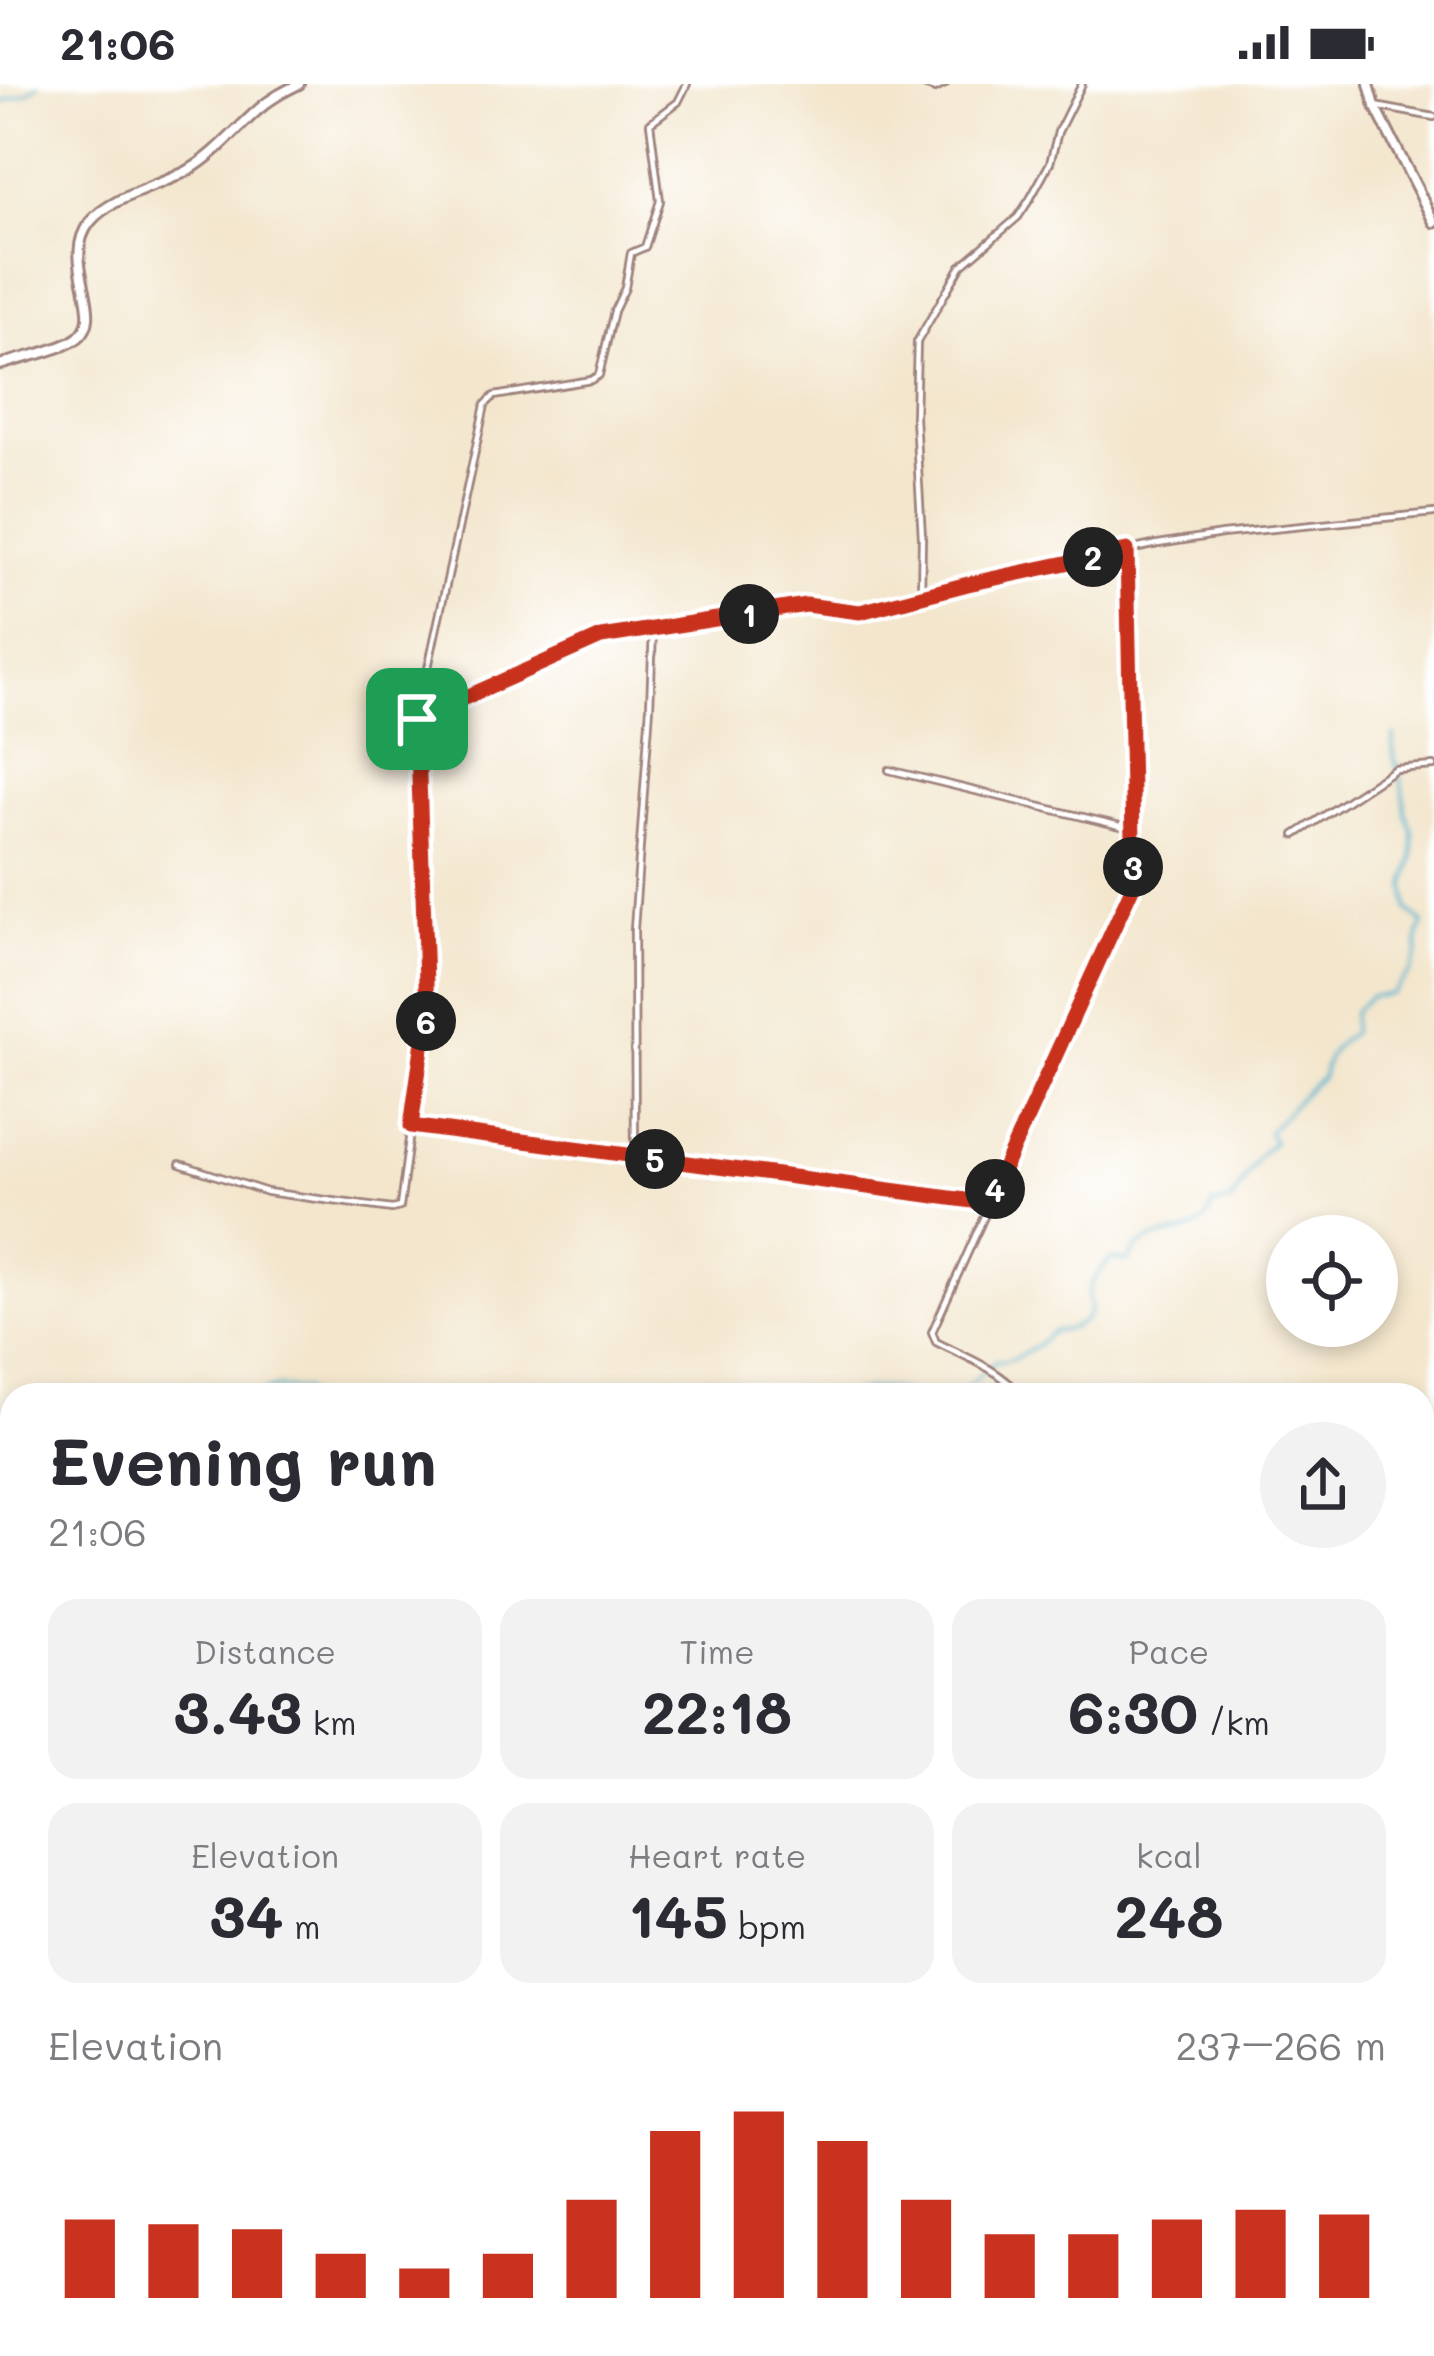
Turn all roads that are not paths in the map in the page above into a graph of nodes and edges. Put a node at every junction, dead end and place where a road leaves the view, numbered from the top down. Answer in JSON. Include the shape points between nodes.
{"nodes":[{"id":1,"x":299,"y":84,"type":"edge"},
{"id":2,"x":687,"y":84,"type":"edge"},
{"id":3,"x":921,"y":84,"type":"edge"},
{"id":4,"x":945,"y":84,"type":"edge"},
{"id":5,"x":1082,"y":84,"type":"edge"},
{"id":6,"x":1369,"y":84,"type":"edge"},
{"id":7,"x":1376,"y":106,"type":"junction"},
{"id":8,"x":1434,"y":117,"type":"edge"},
{"id":9,"x":1434,"y":221,"type":"edge"},
{"id":10,"x":0,"y":365,"type":"edge"},
{"id":11,"x":1434,"y":513,"type":"edge"},
{"id":12,"x":1127,"y":550,"type":"junction"},
{"id":13,"x":921,"y":596,"type":"junction"},
{"id":14,"x":652,"y":628,"type":"junction"},
{"id":15,"x":417,"y":719,"type":"junction"},
{"id":16,"x":1434,"y":766,"type":"edge"},
{"id":17,"x":889,"y":770,"type":"dead end"},
{"id":18,"x":1133,"y":829,"type":"junction"},
{"id":19,"x":1295,"y":835,"type":"dead end"},
{"id":20,"x":411,"y":1126,"type":"junction"},
{"id":21,"x":635,"y":1157,"type":"junction"},
{"id":22,"x":181,"y":1164,"type":"dead end"},
{"id":23,"x":988,"y":1203,"type":"junction"},
{"id":24,"x":1011,"y":1383,"type":"edge"}],
"edges":[{"from":1,"to":10,"type":"street","via":[[269,100],[193,168],[98,214],[78,248],[88,302],[84,330],[71,343]]},
{"from":2,"to":15,"type":"street","via":[[650,123],[660,201],[645,247],[632,254],[599,375],[484,405]]},
{"from":3,"to":4,"type":"street"},
{"from":5,"to":13,"type":"street","via":[[1042,180],[1018,217],[961,266],[917,342]]},
{"from":6,"to":7,"type":"street"},
{"from":7,"to":8,"type":"street"},
{"from":7,"to":9,"type":"street"},
{"from":11,"to":12,"type":"street"},
{"from":12,"to":13,"type":"street"},
{"from":12,"to":18,"type":"street"},
{"from":13,"to":14,"type":"street","via":[[860,612],[806,605]]},
{"from":14,"to":15,"type":"street","via":[[601,637]]},
{"from":14,"to":21,"type":"street","via":[[634,929]]},
{"from":15,"to":20,"type":"street","via":[[427,1012]]},
{"from":16,"to":19,"type":"street","via":[[1395,769]]},
{"from":17,"to":18,"type":"street"},
{"from":18,"to":23,"type":"street","via":[[1129,897]]},
{"from":20,"to":21,"type":"street"},
{"from":20,"to":22,"type":"street","via":[[401,1203],[392,1210],[267,1192]]},
{"from":21,"to":23,"type":"street"},
{"from":23,"to":24,"type":"street","via":[[933,1338]]}]}
